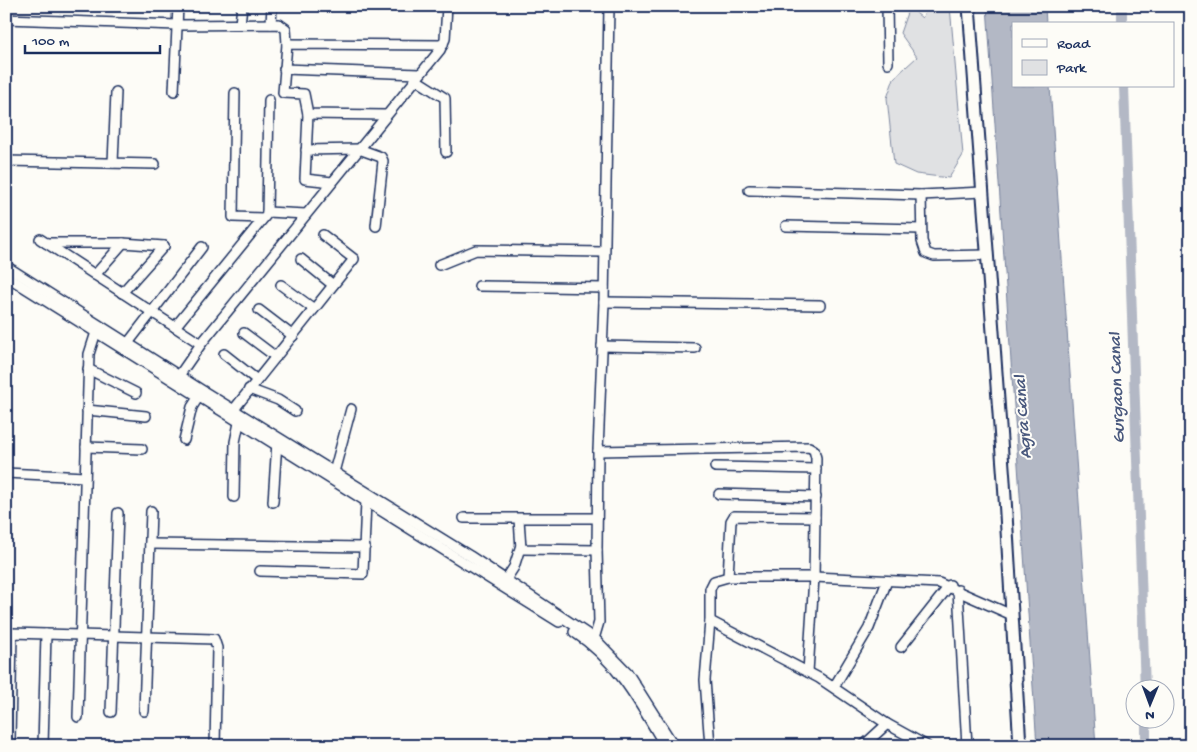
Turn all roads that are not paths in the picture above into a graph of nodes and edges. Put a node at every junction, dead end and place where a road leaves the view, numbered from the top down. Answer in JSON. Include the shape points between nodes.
{"nodes":[{"id":1,"x":178,"y":6,"type":"edge"},
{"id":2,"x":242,"y":6,"type":"edge"},
{"id":3,"x":272,"y":6,"type":"edge"},
{"id":4,"x":447,"y":6,"type":"edge"},
{"id":5,"x":609,"y":6,"type":"edge"},
{"id":6,"x":887,"y":6,"type":"edge"},
{"id":7,"x":969,"y":6,"type":"edge"},
{"id":8,"x":6,"y":19,"type":"edge"},
{"id":9,"x":177,"y":24,"type":"junction"},
{"id":10,"x":240,"y":24,"type":"junction"},
{"id":11,"x":271,"y":24,"type":"junction"},
{"id":12,"x":287,"y":44,"type":"junction"},
{"id":13,"x":443,"y":45,"type":"junction"},
{"id":14,"x":888,"y":63,"type":"dead end"},
{"id":15,"x":284,"y":69,"type":"junction"},
{"id":16,"x":417,"y":76,"type":"junction"},
{"id":17,"x":174,"y":91,"type":"dead end"},
{"id":18,"x":116,"y":92,"type":"dead end"},
{"id":19,"x":235,"y":93,"type":"dead end"},
{"id":20,"x":269,"y":100,"type":"dead end"},
{"id":21,"x":308,"y":114,"type":"junction"},
{"id":22,"x":386,"y":115,"type":"junction"},
{"id":23,"x":306,"y":150,"type":"junction"},
{"id":24,"x":359,"y":150,"type":"junction"},
{"id":25,"x":446,"y":152,"type":"dead end"},
{"id":26,"x":6,"y":161,"type":"edge"},
{"id":27,"x":113,"y":163,"type":"junction"},
{"id":28,"x":155,"y":164,"type":"dead end"},
{"id":29,"x":332,"y":182,"type":"junction"},
{"id":30,"x":749,"y":190,"type":"dead end"},
{"id":31,"x":983,"y":192,"type":"junction"},
{"id":32,"x":921,"y":195,"type":"junction"},
{"id":33,"x":306,"y":214,"type":"junction"},
{"id":34,"x":265,"y":215,"type":"junction"},
{"id":35,"x":376,"y":226,"type":"dead end"},
{"id":36,"x":786,"y":226,"type":"dead end"},
{"id":37,"x":922,"y":229,"type":"junction"},
{"id":38,"x":323,"y":235,"type":"dead end"},
{"id":39,"x":123,"y":243,"type":"junction"},
{"id":40,"x":202,"y":247,"type":"dead end"},
{"id":41,"x":604,"y":252,"type":"junction"},
{"id":42,"x":987,"y":255,"type":"junction"},
{"id":43,"x":301,"y":259,"type":"dead end"},
{"id":44,"x":439,"y":265,"type":"dead end"},
{"id":45,"x":6,"y":266,"type":"edge"},
{"id":46,"x":95,"y":275,"type":"junction"},
{"id":47,"x":6,"y":276,"type":"edge"},
{"id":48,"x":281,"y":285,"type":"dead end"},
{"id":49,"x":333,"y":285,"type":"junction"},
{"id":50,"x":479,"y":286,"type":"dead end"},
{"id":51,"x":604,"y":288,"type":"junction"},
{"id":52,"x":122,"y":293,"type":"junction"},
{"id":53,"x":48,"y":297,"type":"junction"},
{"id":54,"x":604,"y":302,"type":"junction"},
{"id":55,"x":820,"y":305,"type":"dead end"},
{"id":56,"x":314,"y":309,"type":"junction"},
{"id":57,"x":259,"y":310,"type":"dead end"},
{"id":58,"x":152,"y":312,"type":"junction"},
{"id":59,"x":175,"y":327,"type":"junction"},
{"id":60,"x":97,"y":328,"type":"junction"},
{"id":61,"x":244,"y":333,"type":"dead end"},
{"id":62,"x":293,"y":336,"type":"junction"},
{"id":63,"x":128,"y":343,"type":"junction"},
{"id":64,"x":201,"y":344,"type":"junction"},
{"id":65,"x":602,"y":346,"type":"junction"},
{"id":66,"x":695,"y":348,"type":"dead end"},
{"id":67,"x":224,"y":354,"type":"dead end"},
{"id":68,"x":276,"y":357,"type":"junction"},
{"id":69,"x":88,"y":369,"type":"junction"},
{"id":70,"x":176,"y":379,"type":"junction"},
{"id":71,"x":257,"y":380,"type":"junction"},
{"id":72,"x":249,"y":389,"type":"junction"},
{"id":73,"x":136,"y":393,"type":"dead end"},
{"id":74,"x":200,"y":394,"type":"junction"},
{"id":75,"x":351,"y":409,"type":"dead end"},
{"id":76,"x":87,"y":410,"type":"junction"},
{"id":77,"x":295,"y":411,"type":"dead end"},
{"id":78,"x":231,"y":413,"type":"junction"},
{"id":79,"x":146,"y":416,"type":"dead end"},
{"id":80,"x":239,"y":423,"type":"junction"},
{"id":81,"x":184,"y":440,"type":"dead end"},
{"id":82,"x":277,"y":441,"type":"junction"},
{"id":83,"x":86,"y":447,"type":"junction"},
{"id":84,"x":142,"y":449,"type":"dead end"},
{"id":85,"x":598,"y":450,"type":"junction"},
{"id":86,"x":715,"y":467,"type":"dead end"},
{"id":87,"x":816,"y":469,"type":"junction"},
{"id":88,"x":330,"y":472,"type":"junction"},
{"id":89,"x":6,"y":473,"type":"edge"},
{"id":90,"x":85,"y":477,"type":"junction"},
{"id":91,"x":719,"y":494,"type":"dead end"},
{"id":92,"x":234,"y":497,"type":"dead end"},
{"id":93,"x":816,"y":497,"type":"junction"},
{"id":94,"x":366,"y":501,"type":"junction"},
{"id":95,"x":272,"y":502,"type":"dead end"},
{"id":96,"x":377,"y":503,"type":"junction"},
{"id":97,"x":151,"y":511,"type":"dead end"},
{"id":98,"x":118,"y":513,"type":"dead end"},
{"id":99,"x":816,"y":517,"type":"junction"},
{"id":100,"x":464,"y":518,"type":"dead end"},
{"id":101,"x":519,"y":518,"type":"junction"},
{"id":102,"x":597,"y":518,"type":"junction"},
{"id":103,"x":150,"y":544,"type":"junction"},
{"id":104,"x":365,"y":547,"type":"junction"},
{"id":105,"x":520,"y":548,"type":"junction"},
{"id":106,"x":597,"y":550,"type":"junction"},
{"id":107,"x":260,"y":571,"type":"dead end"},
{"id":108,"x":728,"y":577,"type":"junction"},
{"id":109,"x":814,"y":577,"type":"junction"},
{"id":110,"x":887,"y":581,"type":"junction"},
{"id":111,"x":504,"y":583,"type":"junction"},
{"id":112,"x":954,"y":587,"type":"junction"},
{"id":113,"x":1012,"y":615,"type":"junction"},
{"id":114,"x":710,"y":621,"type":"junction"},
{"id":115,"x":46,"y":634,"type":"junction"},
{"id":116,"x":80,"y":635,"type":"junction"},
{"id":117,"x":114,"y":636,"type":"junction"},
{"id":118,"x":147,"y":636,"type":"junction"},
{"id":119,"x":593,"y":642,"type":"junction"},
{"id":120,"x":901,"y":647,"type":"dead end"},
{"id":121,"x":9,"y":671,"type":"edge"},
{"id":122,"x":808,"y":672,"type":"junction"},
{"id":123,"x":834,"y":687,"type":"junction"},
{"id":124,"x":8,"y":707,"type":"edge"},
{"id":125,"x":144,"y":711,"type":"dead end"},
{"id":126,"x":111,"y":712,"type":"dead end"},
{"id":127,"x":78,"y":717,"type":"dead end"},
{"id":128,"x":887,"y":724,"type":"junction"},
{"id":129,"x":710,"y":743,"type":"edge"},
{"id":130,"x":6,"y":744,"type":"edge"},
{"id":131,"x":43,"y":746,"type":"edge"},
{"id":132,"x":215,"y":746,"type":"edge"},
{"id":133,"x":666,"y":746,"type":"edge"},
{"id":134,"x":674,"y":746,"type":"edge"},
{"id":135,"x":719,"y":746,"type":"edge"},
{"id":136,"x":863,"y":746,"type":"edge"},
{"id":137,"x":927,"y":746,"type":"edge"},
{"id":138,"x":967,"y":746,"type":"edge"},
{"id":139,"x":1020,"y":746,"type":"edge"}],
"edges":[{"from":1,"to":9,"type":"street"},
{"from":2,"to":10,"type":"street"},
{"from":3,"to":11,"type":"street"},
{"from":4,"to":13,"type":"street"},
{"from":5,"to":41,"type":"street"},
{"from":6,"to":14,"type":"street"},
{"from":7,"to":31,"type":"street"},
{"from":8,"to":9,"type":"street"},
{"from":9,"to":10,"type":"street"},
{"from":9,"to":17,"type":"street"},
{"from":10,"to":11,"type":"street"},
{"from":11,"to":12,"type":"street","via":[[283,25]]},
{"from":12,"to":13,"type":"street"},
{"from":12,"to":15,"type":"street"},
{"from":13,"to":16,"type":"street"},
{"from":15,"to":16,"type":"street"},
{"from":15,"to":21,"type":"street","via":[[283,93],[303,94]]},
{"from":16,"to":22,"type":"street"},
{"from":16,"to":25,"type":"street","via":[[445,98]]},
{"from":18,"to":27,"type":"street"},
{"from":19,"to":34,"type":"street","via":[[233,217]]},
{"from":20,"to":34,"type":"street"},
{"from":21,"to":22,"type":"street"},
{"from":21,"to":23,"type":"street"},
{"from":22,"to":24,"type":"street"},
{"from":23,"to":24,"type":"street"},
{"from":23,"to":29,"type":"street","via":[[304,179]]},
{"from":24,"to":29,"type":"street"},
{"from":24,"to":35,"type":"street","via":[[377,154],[383,161]]},
{"from":26,"to":27,"type":"street"},
{"from":27,"to":28,"type":"street"},
{"from":29,"to":33,"type":"street"},
{"from":30,"to":32,"type":"street"},
{"from":31,"to":32,"type":"street"},
{"from":31,"to":42,"type":"street"},
{"from":32,"to":37,"type":"street"},
{"from":33,"to":34,"type":"street"},
{"from":33,"to":64,"type":"street"},
{"from":34,"to":59,"type":"street"},
{"from":36,"to":37,"type":"street"},
{"from":37,"to":42,"type":"street","via":[[923,247],[930,255]]},
{"from":38,"to":49,"type":"street","via":[[354,259]]},
{"from":39,"to":46,"type":"street"},
{"from":39,"to":46,"type":"street","via":[[43,241]]},
{"from":39,"to":52,"type":"street","via":[[164,246]]},
{"from":40,"to":58,"type":"street"},
{"from":41,"to":44,"type":"street","via":[[476,250]]},
{"from":41,"to":51,"type":"street"},
{"from":42,"to":113,"type":"street"},
{"from":43,"to":49,"type":"street"},
{"from":45,"to":53,"type":"street"},
{"from":46,"to":52,"type":"street"},
{"from":47,"to":53,"type":"street"},
{"from":48,"to":56,"type":"street"},
{"from":49,"to":56,"type":"street"},
{"from":50,"to":51,"type":"street"},
{"from":51,"to":54,"type":"street"},
{"from":52,"to":58,"type":"street"},
{"from":53,"to":60,"type":"street"},
{"from":54,"to":55,"type":"street"},
{"from":54,"to":65,"type":"street"},
{"from":56,"to":62,"type":"street"},
{"from":57,"to":62,"type":"street"},
{"from":58,"to":59,"type":"street"},
{"from":58,"to":63,"type":"street"},
{"from":59,"to":64,"type":"street"},
{"from":60,"to":63,"type":"street"},
{"from":60,"to":69,"type":"street","via":[[89,349]]},
{"from":60,"to":70,"type":"street"},
{"from":61,"to":68,"type":"street"},
{"from":62,"to":68,"type":"street"},
{"from":63,"to":70,"type":"street"},
{"from":64,"to":70,"type":"street"},
{"from":65,"to":66,"type":"street"},
{"from":65,"to":85,"type":"street"},
{"from":67,"to":71,"type":"street"},
{"from":68,"to":71,"type":"street"},
{"from":69,"to":73,"type":"street"},
{"from":69,"to":76,"type":"street"},
{"from":70,"to":74,"type":"street"},
{"from":71,"to":72,"type":"street"},
{"from":72,"to":77,"type":"street","via":[[278,400]]},
{"from":72,"to":78,"type":"street"},
{"from":74,"to":78,"type":"street"},
{"from":74,"to":81,"type":"street","via":[[189,418]]},
{"from":75,"to":88,"type":"street"},
{"from":76,"to":79,"type":"street"},
{"from":76,"to":83,"type":"street"},
{"from":78,"to":80,"type":"street"},
{"from":78,"to":82,"type":"street"},
{"from":80,"to":82,"type":"street"},
{"from":80,"to":92,"type":"street","via":[[235,442]]},
{"from":82,"to":88,"type":"street"},
{"from":82,"to":95,"type":"street"},
{"from":83,"to":84,"type":"street"},
{"from":83,"to":90,"type":"street"},
{"from":85,"to":87,"type":"street","via":[[809,447],[814,450]]},
{"from":85,"to":102,"type":"street"},
{"from":86,"to":87,"type":"street"},
{"from":87,"to":93,"type":"street"},
{"from":88,"to":94,"type":"street"},
{"from":88,"to":96,"type":"street"},
{"from":89,"to":90,"type":"street"},
{"from":90,"to":116,"type":"street"},
{"from":91,"to":93,"type":"street"},
{"from":93,"to":99,"type":"street"},
{"from":94,"to":96,"type":"street"},
{"from":94,"to":104,"type":"street"},
{"from":96,"to":111,"type":"street"},
{"from":97,"to":103,"type":"street"},
{"from":98,"to":117,"type":"street"},
{"from":99,"to":108,"type":"street","via":[[734,516]]},
{"from":99,"to":109,"type":"street"},
{"from":100,"to":101,"type":"street"},
{"from":101,"to":102,"type":"street"},
{"from":101,"to":105,"type":"street"},
{"from":102,"to":106,"type":"street"},
{"from":103,"to":104,"type":"street"},
{"from":103,"to":118,"type":"street"},
{"from":104,"to":107,"type":"street","via":[[361,574]]},
{"from":105,"to":106,"type":"street"},
{"from":105,"to":111,"type":"street"},
{"from":106,"to":119,"type":"street","via":[[599,622]]},
{"from":108,"to":109,"type":"street"},
{"from":108,"to":114,"type":"street","via":[[712,583]]},
{"from":109,"to":110,"type":"street"},
{"from":109,"to":122,"type":"street"},
{"from":110,"to":112,"type":"street","via":[[928,582]]},
{"from":110,"to":123,"type":"street","via":[[869,628]]},
{"from":111,"to":119,"type":"street"},
{"from":112,"to":113,"type":"street"},
{"from":112,"to":120,"type":"street"},
{"from":112,"to":138,"type":"street"},
{"from":113,"to":139,"type":"street"},
{"from":114,"to":122,"type":"street"},
{"from":114,"to":129,"type":"street","via":[[705,680]]},
{"from":115,"to":116,"type":"street"},
{"from":115,"to":121,"type":"street","via":[[12,633]]},
{"from":115,"to":131,"type":"street"},
{"from":116,"to":117,"type":"street"},
{"from":116,"to":127,"type":"street"},
{"from":117,"to":118,"type":"street"},
{"from":117,"to":126,"type":"street"},
{"from":118,"to":125,"type":"street"},
{"from":118,"to":132,"type":"street","via":[[212,638],[216,641]]},
{"from":119,"to":133,"type":"street","via":[[637,697]]},
{"from":119,"to":134,"type":"street","via":[[627,672]]},
{"from":121,"to":124,"type":"street"},
{"from":122,"to":123,"type":"street"},
{"from":123,"to":128,"type":"street"},
{"from":124,"to":130,"type":"street","via":[[10,739]]},
{"from":128,"to":136,"type":"street"},
{"from":128,"to":137,"type":"street"},
{"from":129,"to":135,"type":"street"}]}
